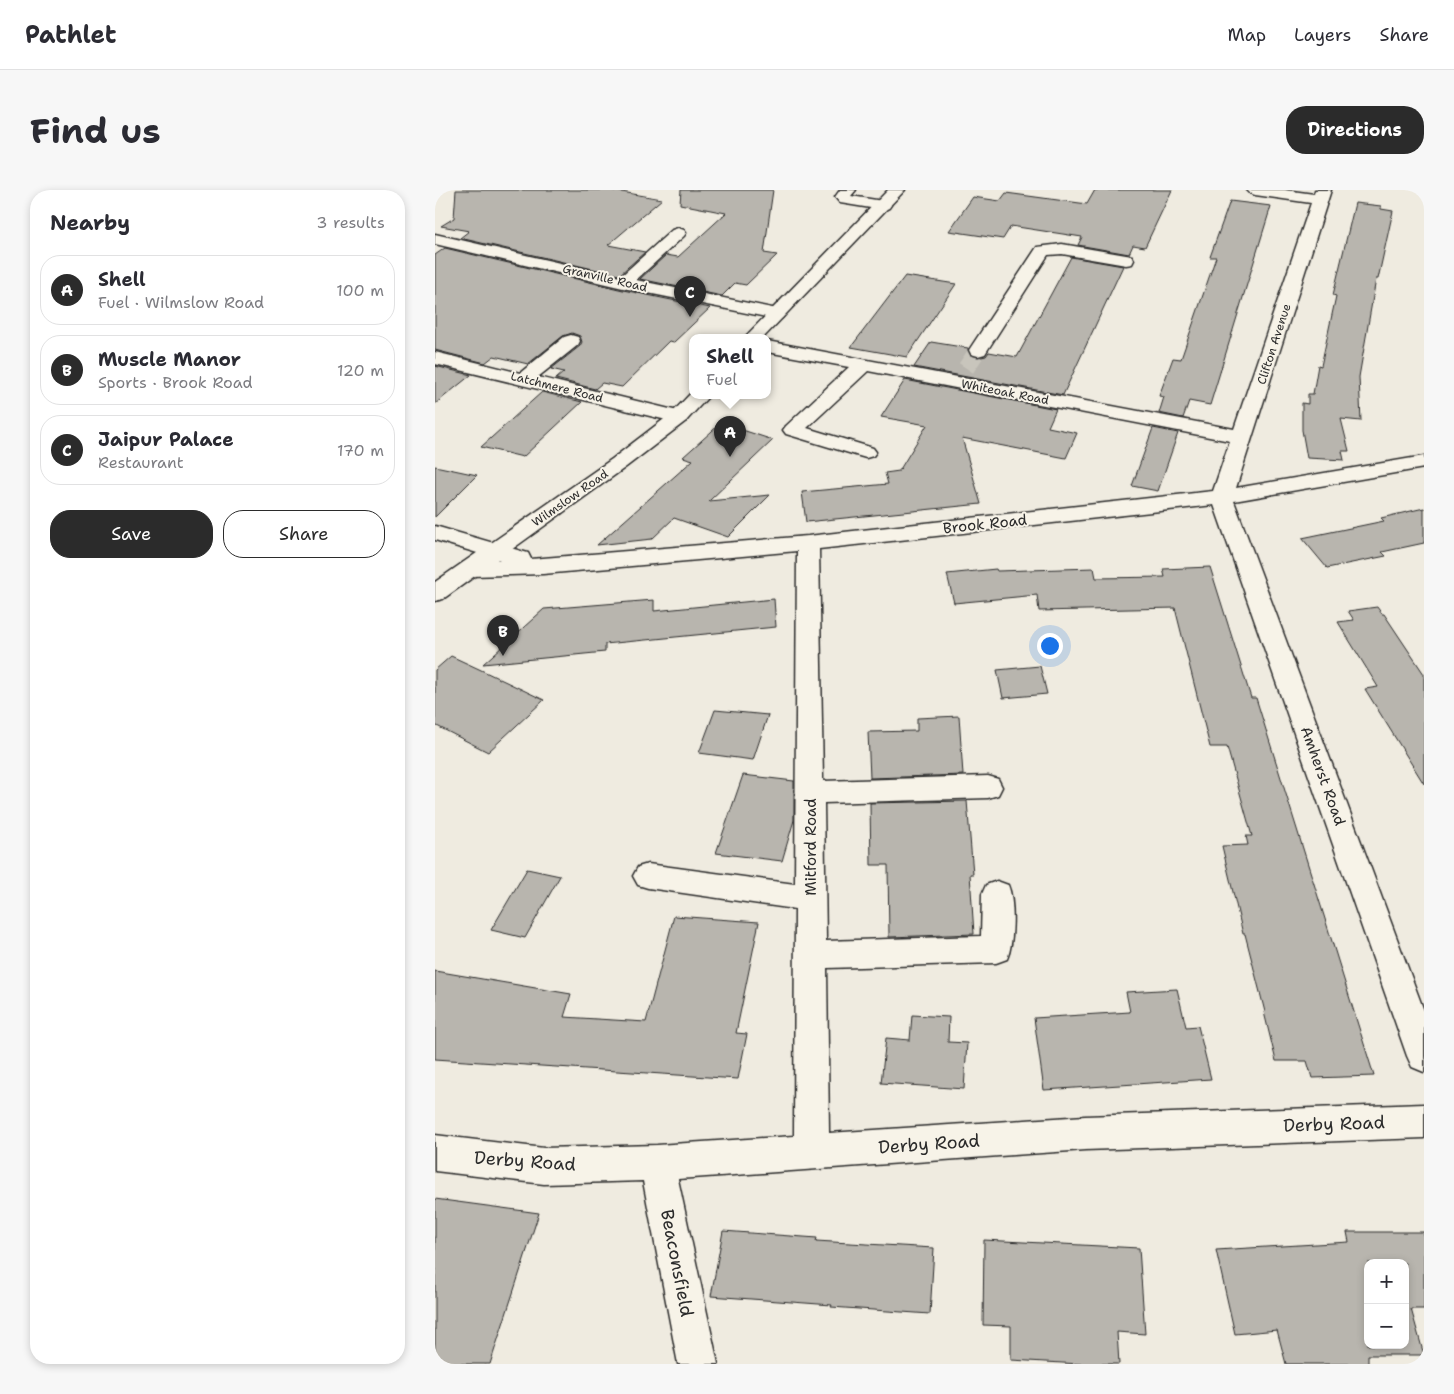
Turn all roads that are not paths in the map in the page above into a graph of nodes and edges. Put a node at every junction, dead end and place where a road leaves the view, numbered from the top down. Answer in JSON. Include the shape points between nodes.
{"nodes":[{"id":1,"x":848,"y":190,"type":"edge"},
{"id":2,"x":897,"y":190,"type":"edge"},
{"id":3,"x":1255,"y":190,"type":"edge"},
{"id":4,"x":1322,"y":195,"type":"edge"},
{"id":5,"x":883,"y":205,"type":"junction"},
{"id":6,"x":678,"y":233,"type":"dead end"},
{"id":7,"x":435,"y":240,"type":"edge"},
{"id":8,"x":1126,"y":260,"type":"dead end"},
{"id":9,"x":623,"y":283,"type":"junction"},
{"id":10,"x":776,"y":314,"type":"junction"},
{"id":11,"x":757,"y":334,"type":"edge"},
{"id":12,"x":571,"y":341,"type":"dead end"},
{"id":13,"x":771,"y":347,"type":"edge"},
{"id":14,"x":978,"y":350,"type":"tunnel mouth"},
{"id":15,"x":435,"y":358,"type":"edge"},
{"id":16,"x":863,"y":365,"type":"junction"},
{"id":17,"x":524,"y":379,"type":"junction"},
{"id":18,"x":696,"y":399,"type":"edge"},
{"id":19,"x":679,"y":417,"type":"junction"},
{"id":20,"x":1243,"y":437,"type":"junction"},
{"id":21,"x":866,"y":452,"type":"dead end"},
{"id":22,"x":1424,"y":462,"type":"edge"},
{"id":23,"x":1222,"y":497,"type":"junction"},
{"id":24,"x":435,"y":533,"type":"edge"},
{"id":25,"x":809,"y":543,"type":"junction"},
{"id":26,"x":497,"y":550,"type":"junction"},
{"id":27,"x":543,"y":566,"type":"junction"},
{"id":28,"x":471,"y":568,"type":"junction"},
{"id":29,"x":435,"y":593,"type":"edge"},
{"id":30,"x":989,"y":787,"type":"dead end"},
{"id":31,"x":810,"y":792,"type":"junction"},
{"id":32,"x":648,"y":876,"type":"dead end"},
{"id":33,"x":997,"y":894,"type":"dead end"},
{"id":34,"x":811,"y":899,"type":"junction"},
{"id":35,"x":811,"y":955,"type":"junction"},
{"id":36,"x":1424,"y":1056,"type":"edge"},
{"id":37,"x":1424,"y":1121,"type":"edge"},
{"id":38,"x":812,"y":1152,"type":"junction"},
{"id":39,"x":435,"y":1153,"type":"edge"},
{"id":40,"x":657,"y":1163,"type":"junction"},
{"id":41,"x":698,"y":1364,"type":"edge"}],
"edges":[{"from":1,"to":5,"type":"street","via":[[843,197],[845,200]]},
{"from":2,"to":5,"type":"street"},
{"from":3,"to":4,"type":"street"},
{"from":4,"to":20,"type":"street","name":"Clifton Avenue"},
{"from":5,"to":10,"type":"street"},
{"from":6,"to":9,"type":"street"},
{"from":7,"to":9,"type":"street","name":"Granville Road"},
{"from":8,"to":14,"type":"street","via":[[1062,249],[1043,252]]},
{"from":9,"to":10,"type":"street","name":"Granville Road"},
{"from":10,"to":11,"type":"street"},
{"from":12,"to":17,"type":"street"},
{"from":13,"to":16,"type":"street","name":"Whiteoak Road"},
{"from":15,"to":17,"type":"street","name":"Latchmere Road"},
{"from":16,"to":20,"type":"street","name":"Whiteoak Road","via":[[962,375]]},
{"from":16,"to":21,"type":"street","via":[[793,430]]},
{"from":17,"to":19,"type":"street","name":"Latchmere Road"},
{"from":18,"to":19,"type":"street","name":"Wilmslow Road"},
{"from":19,"to":26,"type":"street","name":"Wilmslow Road"},
{"from":20,"to":23,"type":"street","name":"Clifton Avenue"},
{"from":22,"to":23,"type":"street","name":"Brook Road"},
{"from":23,"to":25,"type":"street","name":"Brook Road"},
{"from":23,"to":36,"type":"street","name":"Amherst Road"},
{"from":24,"to":26,"type":"street","name":"Brook Road"},
{"from":25,"to":27,"type":"street","name":"Brook Road"},
{"from":25,"to":31,"type":"street","name":"Mitford Road"},
{"from":26,"to":27,"type":"street","name":"Brook Road"},
{"from":26,"to":28,"type":"street","name":"Wilmslow Road"},
{"from":27,"to":28,"type":"street","name":"Brook Road"},
{"from":28,"to":29,"type":"street","name":"Wilmslow Road"},
{"from":30,"to":31,"type":"street"},
{"from":31,"to":34,"type":"street","name":"Mitford Road"},
{"from":32,"to":34,"type":"street"},
{"from":33,"to":35,"type":"street","via":[[996,949]]},
{"from":34,"to":35,"type":"street","name":"Mitford Road"},
{"from":35,"to":38,"type":"street","name":"Mitford Road"},
{"from":37,"to":38,"type":"street","name":"Derby Road","via":[[1085,1133]]},
{"from":38,"to":40,"type":"street","name":"Derby Road"},
{"from":39,"to":40,"type":"street","name":"Derby Road","via":[[544,1166]]},
{"from":40,"to":41,"type":"street","name":"Beaconsfield"}]}
